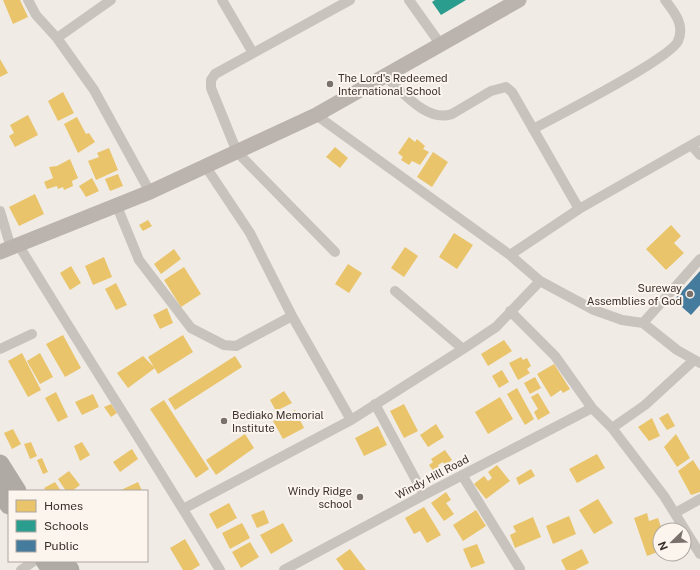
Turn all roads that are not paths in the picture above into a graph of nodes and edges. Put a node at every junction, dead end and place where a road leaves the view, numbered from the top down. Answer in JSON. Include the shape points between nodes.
{"nodes":[{"id":1,"x":28,"y":0,"type":"edge"},
{"id":2,"x":111,"y":0,"type":"edge"},
{"id":3,"x":222,"y":0,"type":"edge"},
{"id":4,"x":350,"y":0,"type":"edge"},
{"id":5,"x":409,"y":0,"type":"edge"},
{"id":6,"x":519,"y":0,"type":"edge"},
{"id":7,"x":666,"y":0,"type":"edge"},
{"id":8,"x":57,"y":38,"type":"junction"},
{"id":9,"x":441,"y":45,"type":"junction"},
{"id":10,"x":253,"y":53,"type":"junction"},
{"id":11,"x":386,"y":77,"type":"junction"},
{"id":12,"x":316,"y":115,"type":"junction"},
{"id":13,"x":533,"y":129,"type":"junction"},
{"id":14,"x":696,"y":143,"type":"edge"},
{"id":15,"x":237,"y":152,"type":"junction"},
{"id":16,"x":700,"y":155,"type":"edge"},
{"id":17,"x":206,"y":167,"type":"junction"},
{"id":18,"x":150,"y":192,"type":"junction"},
{"id":19,"x":116,"y":204,"type":"junction"},
{"id":20,"x":579,"y":209,"type":"junction"},
{"id":21,"x":0,"y":211,"type":"edge"},
{"id":22,"x":10,"y":248,"type":"edge"},
{"id":23,"x":335,"y":252,"type":"dead end"},
{"id":24,"x":510,"y":255,"type":"junction"},
{"id":25,"x":700,"y":259,"type":"edge"},
{"id":26,"x":540,"y":281,"type":"junction"},
{"id":27,"x":395,"y":291,"type":"dead end"},
{"id":28,"x":510,"y":311,"type":"junction"},
{"id":29,"x":292,"y":316,"type":"junction"},
{"id":30,"x":643,"y":323,"type":"junction"},
{"id":31,"x":32,"y":334,"type":"dead end"},
{"id":32,"x":0,"y":349,"type":"edge"},
{"id":33,"x":463,"y":349,"type":"junction"},
{"id":34,"x":696,"y":362,"type":"edge"},
{"id":35,"x":375,"y":404,"type":"junction"},
{"id":36,"x":592,"y":408,"type":"junction"},
{"id":37,"x":351,"y":420,"type":"junction"},
{"id":38,"x":612,"y":428,"type":"junction"},
{"id":39,"x":0,"y":464,"type":"edge"},
{"id":40,"x":462,"y":475,"type":"junction"},
{"id":41,"x":16,"y":490,"type":"edge"},
{"id":42,"x":0,"y":491,"type":"edge"},
{"id":43,"x":424,"y":495,"type":"junction"},
{"id":44,"x":700,"y":499,"type":"edge"},
{"id":45,"x":8,"y":503,"type":"edge"},
{"id":46,"x":183,"y":510,"type":"junction"},
{"id":47,"x":675,"y":513,"type":"junction"},
{"id":48,"x":700,"y":554,"type":"edge"},
{"id":49,"x":33,"y":562,"type":"edge"},
{"id":50,"x":520,"y":569,"type":"dead end"},
{"id":51,"x":21,"y":570,"type":"edge"},
{"id":52,"x":220,"y":570,"type":"edge"},
{"id":53,"x":284,"y":570,"type":"edge"}],
"edges":[{"from":1,"to":8,"type":"street","via":[[36,15]]},
{"from":2,"to":8,"type":"street"},
{"from":3,"to":10,"type":"street"},
{"from":4,"to":10,"type":"street"},
{"from":5,"to":9,"type":"street"},
{"from":6,"to":9,"type":"street"},
{"from":7,"to":13,"type":"street","via":[[679,18],[681,31],[678,43],[645,68]]},
{"from":8,"to":18,"type":"street","via":[[94,90]]},
{"from":9,"to":11,"type":"street"},
{"from":10,"to":15,"type":"street","via":[[215,74],[211,80],[211,88]]},
{"from":11,"to":12,"type":"street"},
{"from":11,"to":13,"type":"street","via":[[426,111],[438,116],[452,114],[492,91],[506,87],[512,92]]},
{"from":12,"to":15,"type":"street"},
{"from":12,"to":24,"type":"street"},
{"from":13,"to":20,"type":"street"},
{"from":14,"to":16,"type":"street"},
{"from":14,"to":20,"type":"street"},
{"from":15,"to":17,"type":"street"},
{"from":15,"to":23,"type":"street"},
{"from":17,"to":18,"type":"street"},
{"from":17,"to":29,"type":"street","via":[[250,233]]},
{"from":18,"to":19,"type":"street"},
{"from":19,"to":22,"type":"street"},
{"from":19,"to":29,"type":"street","via":[[139,260],[192,328],[224,345],[236,346]]},
{"from":20,"to":24,"type":"street"},
{"from":21,"to":22,"type":"street"},
{"from":22,"to":46,"type":"street","via":[[94,370]]},
{"from":24,"to":26,"type":"street"},
{"from":25,"to":30,"type":"street"},
{"from":26,"to":28,"type":"street"},
{"from":26,"to":30,"type":"street","via":[[594,310],[622,320]]},
{"from":27,"to":33,"type":"street"},
{"from":28,"to":33,"type":"street","via":[[496,327]]},
{"from":28,"to":36,"type":"street","via":[[555,356]]},
{"from":29,"to":37,"type":"street"},
{"from":30,"to":34,"type":"street"},
{"from":31,"to":32,"type":"street"},
{"from":33,"to":35,"type":"street"},
{"from":34,"to":38,"type":"street","via":[[662,388],[645,405]]},
{"from":35,"to":37,"type":"street"},
{"from":35,"to":43,"type":"street"},
{"from":36,"to":38,"type":"street"},
{"from":36,"to":40,"type":"street","name":"Windy Hill Road"},
{"from":37,"to":46,"type":"street"},
{"from":38,"to":47,"type":"street"},
{"from":39,"to":41,"type":"highway"},
{"from":40,"to":43,"type":"street","name":"Windy Hill Road"},
{"from":40,"to":50,"type":"street"},
{"from":42,"to":45,"type":"highway"},
{"from":43,"to":53,"type":"street","name":"Windy Hill Road"},
{"from":44,"to":47,"type":"street"},
{"from":46,"to":52,"type":"street"},
{"from":47,"to":48,"type":"street"},
{"from":49,"to":51,"type":"street"}]}
